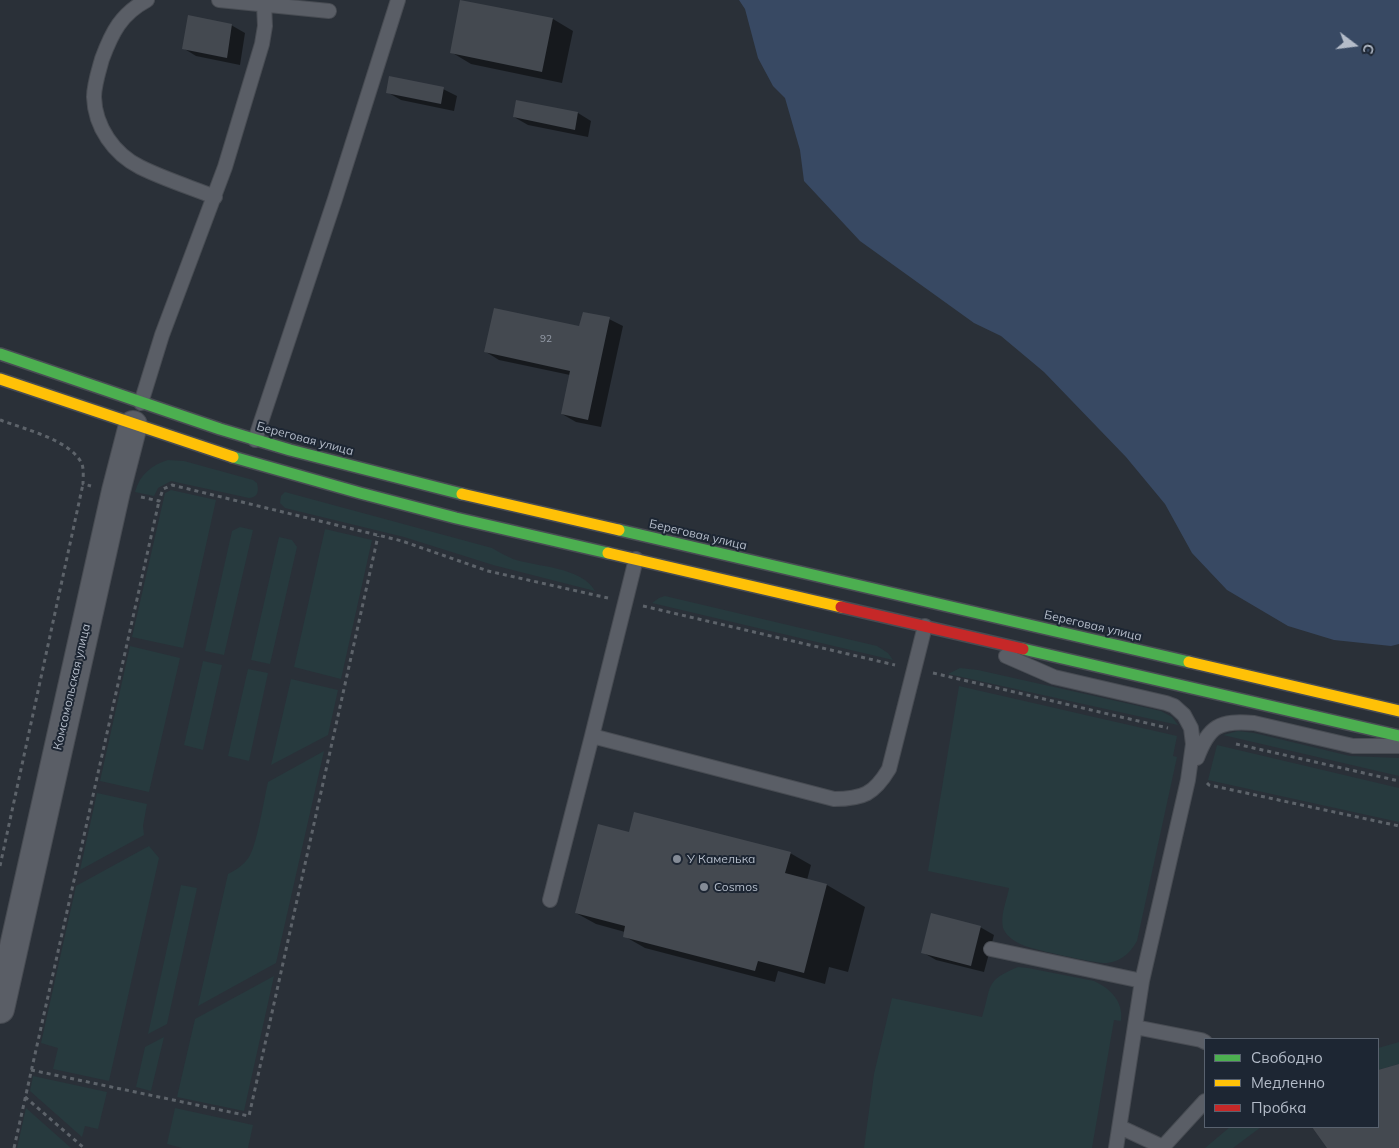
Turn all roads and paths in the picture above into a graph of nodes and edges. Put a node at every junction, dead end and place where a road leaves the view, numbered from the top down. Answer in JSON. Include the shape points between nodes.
{"nodes":[{"id":1,"x":147,"y":0,"type":"edge"},
{"id":2,"x":219,"y":0,"type":"edge"},
{"id":3,"x":398,"y":0,"type":"edge"},
{"id":4,"x":264,"y":4,"type":"junction"},
{"id":5,"x":329,"y":11,"type":"dead end"},
{"id":6,"x":215,"y":197,"type":"junction"},
{"id":7,"x":0,"y":354,"type":"edge"},
{"id":8,"x":0,"y":378,"type":"edge"},
{"id":9,"x":137,"y":414,"type":"junction"},
{"id":10,"x":0,"y":420,"type":"edge"},
{"id":11,"x":255,"y":440,"type":"junction"},
{"id":12,"x":83,"y":484,"type":"junction"},
{"id":13,"x":116,"y":491,"type":"junction"},
{"id":14,"x":159,"y":501,"type":"junction"},
{"id":15,"x":378,"y":536,"type":"junction"},
{"id":16,"x":636,"y":559,"type":"junction"},
{"id":17,"x":627,"y":603,"type":"junction"},
{"id":18,"x":925,"y":626,"type":"junction"},
{"id":19,"x":954,"y":633,"type":"junction"},
{"id":20,"x":1095,"y":665,"type":"junction"},
{"id":21,"x":914,"y":669,"type":"junction"},
{"id":22,"x":1174,"y":706,"type":"junction"},
{"id":23,"x":1399,"y":711,"type":"edge"},
{"id":24,"x":1328,"y":719,"type":"junction"},
{"id":25,"x":1238,"y":722,"type":"junction"},
{"id":26,"x":592,"y":736,"type":"junction"},
{"id":27,"x":1399,"y":736,"type":"edge"},
{"id":28,"x":1231,"y":743,"type":"dead end"},
{"id":29,"x":1399,"y":746,"type":"edge"},
{"id":30,"x":1195,"y":754,"type":"junction"},
{"id":31,"x":1399,"y":782,"type":"edge"},
{"id":32,"x":1399,"y":826,"type":"edge"},
{"id":33,"x":0,"y":866,"type":"edge"},
{"id":34,"x":550,"y":900,"type":"dead end"},
{"id":35,"x":991,"y":949,"type":"dead end"},
{"id":36,"x":13,"y":950,"type":"junction"},
{"id":37,"x":1142,"y":981,"type":"junction"},
{"id":38,"x":0,"y":988,"type":"edge"},
{"id":39,"x":0,"y":1009,"type":"edge"},
{"id":40,"x":1135,"y":1027,"type":"junction"},
{"id":41,"x":1204,"y":1042,"type":"edge"},
{"id":42,"x":31,"y":1070,"type":"junction"},
{"id":43,"x":25,"y":1097,"type":"junction"},
{"id":44,"x":1204,"y":1102,"type":"edge"},
{"id":45,"x":1120,"y":1126,"type":"junction"},
{"id":46,"x":14,"y":1148,"type":"edge"},
{"id":47,"x":84,"y":1148,"type":"edge"},
{"id":48,"x":1116,"y":1148,"type":"edge"},
{"id":49,"x":1163,"y":1148,"type":"edge"}],
"edges":[{"from":1,"to":6,"type":"lane","via":[[120,21],[107,46],[94,96],[99,122],[108,140],[129,160]]},
{"from":2,"to":4,"type":"lane"},
{"from":3,"to":11,"type":"lane"},
{"from":4,"to":5,"type":"lane"},
{"from":4,"to":6,"type":"lane","via":[[262,44]]},
{"from":6,"to":9,"type":"lane","via":[[162,335]]},
{"from":7,"to":9,"type":"main road","name":"Береговая улица"},
{"from":8,"to":9,"type":"main road","name":"Береговая улица"},
{"from":9,"to":11,"type":"main road","name":"Береговая улица"},
{"from":9,"to":13,"type":"street","name":"Комсомольская улица"},
{"from":9,"to":16,"type":"main road","name":"Береговая улица","via":[[213,451],[456,518]]},
{"from":10,"to":12,"type":"path","via":[[64,444],[83,466]]},
{"from":11,"to":23,"type":"main road","name":"Береговая улица","via":[[462,494]]},
{"from":12,"to":13,"type":"path"},
{"from":12,"to":33,"type":"path"},
{"from":13,"to":14,"type":"path"},
{"from":13,"to":36,"type":"street","name":"Комсомольская улица"},
{"from":14,"to":15,"type":"path","via":[[163,489],[172,485]]},
{"from":14,"to":42,"type":"path"},
{"from":15,"to":17,"type":"path","via":[[402,541],[488,571]]},
{"from":15,"to":42,"type":"path","via":[[249,1116]]},
{"from":16,"to":17,"type":"lane"},
{"from":16,"to":18,"type":"main road","name":"Береговая улица"},
{"from":17,"to":21,"type":"path"},
{"from":17,"to":26,"type":"lane"},
{"from":18,"to":19,"type":"main road","name":"Береговая улица"},
{"from":18,"to":21,"type":"lane"},
{"from":19,"to":20,"type":"main road","name":"Береговая улица"},
{"from":19,"to":22,"type":"lane","via":[[1054,677]]},
{"from":20,"to":22,"type":"lane"},
{"from":20,"to":24,"type":"main road","name":"Береговая улица"},
{"from":21,"to":26,"type":"lane","via":[[890,769],[880,784],[867,794],[851,799],[834,799]]},
{"from":21,"to":30,"type":"path","via":[[1176,730],[1180,736],[1178,750]]},
{"from":22,"to":30,"type":"lane","via":[[1191,728]]},
{"from":24,"to":25,"type":"lane"},
{"from":24,"to":27,"type":"main road","name":"Береговая улица"},
{"from":25,"to":29,"type":"lane","via":[[1353,746]]},
{"from":25,"to":30,"type":"lane","via":[[1211,732]]},
{"from":26,"to":34,"type":"lane"},
{"from":28,"to":31,"type":"path"},
{"from":30,"to":32,"type":"path","via":[[1212,758],[1208,785]]},
{"from":30,"to":37,"type":"lane"},
{"from":35,"to":37,"type":"lane"},
{"from":36,"to":38,"type":"street","name":"Комсомольская улица"},
{"from":36,"to":39,"type":"street","name":"Комсомольская улица"},
{"from":37,"to":40,"type":"lane"},
{"from":40,"to":41,"type":"lane"},
{"from":40,"to":45,"type":"lane"},
{"from":42,"to":43,"type":"path"},
{"from":43,"to":46,"type":"path"},
{"from":43,"to":47,"type":"path"},
{"from":44,"to":49,"type":"lane"},
{"from":45,"to":48,"type":"lane"},
{"from":45,"to":49,"type":"lane"}]}
